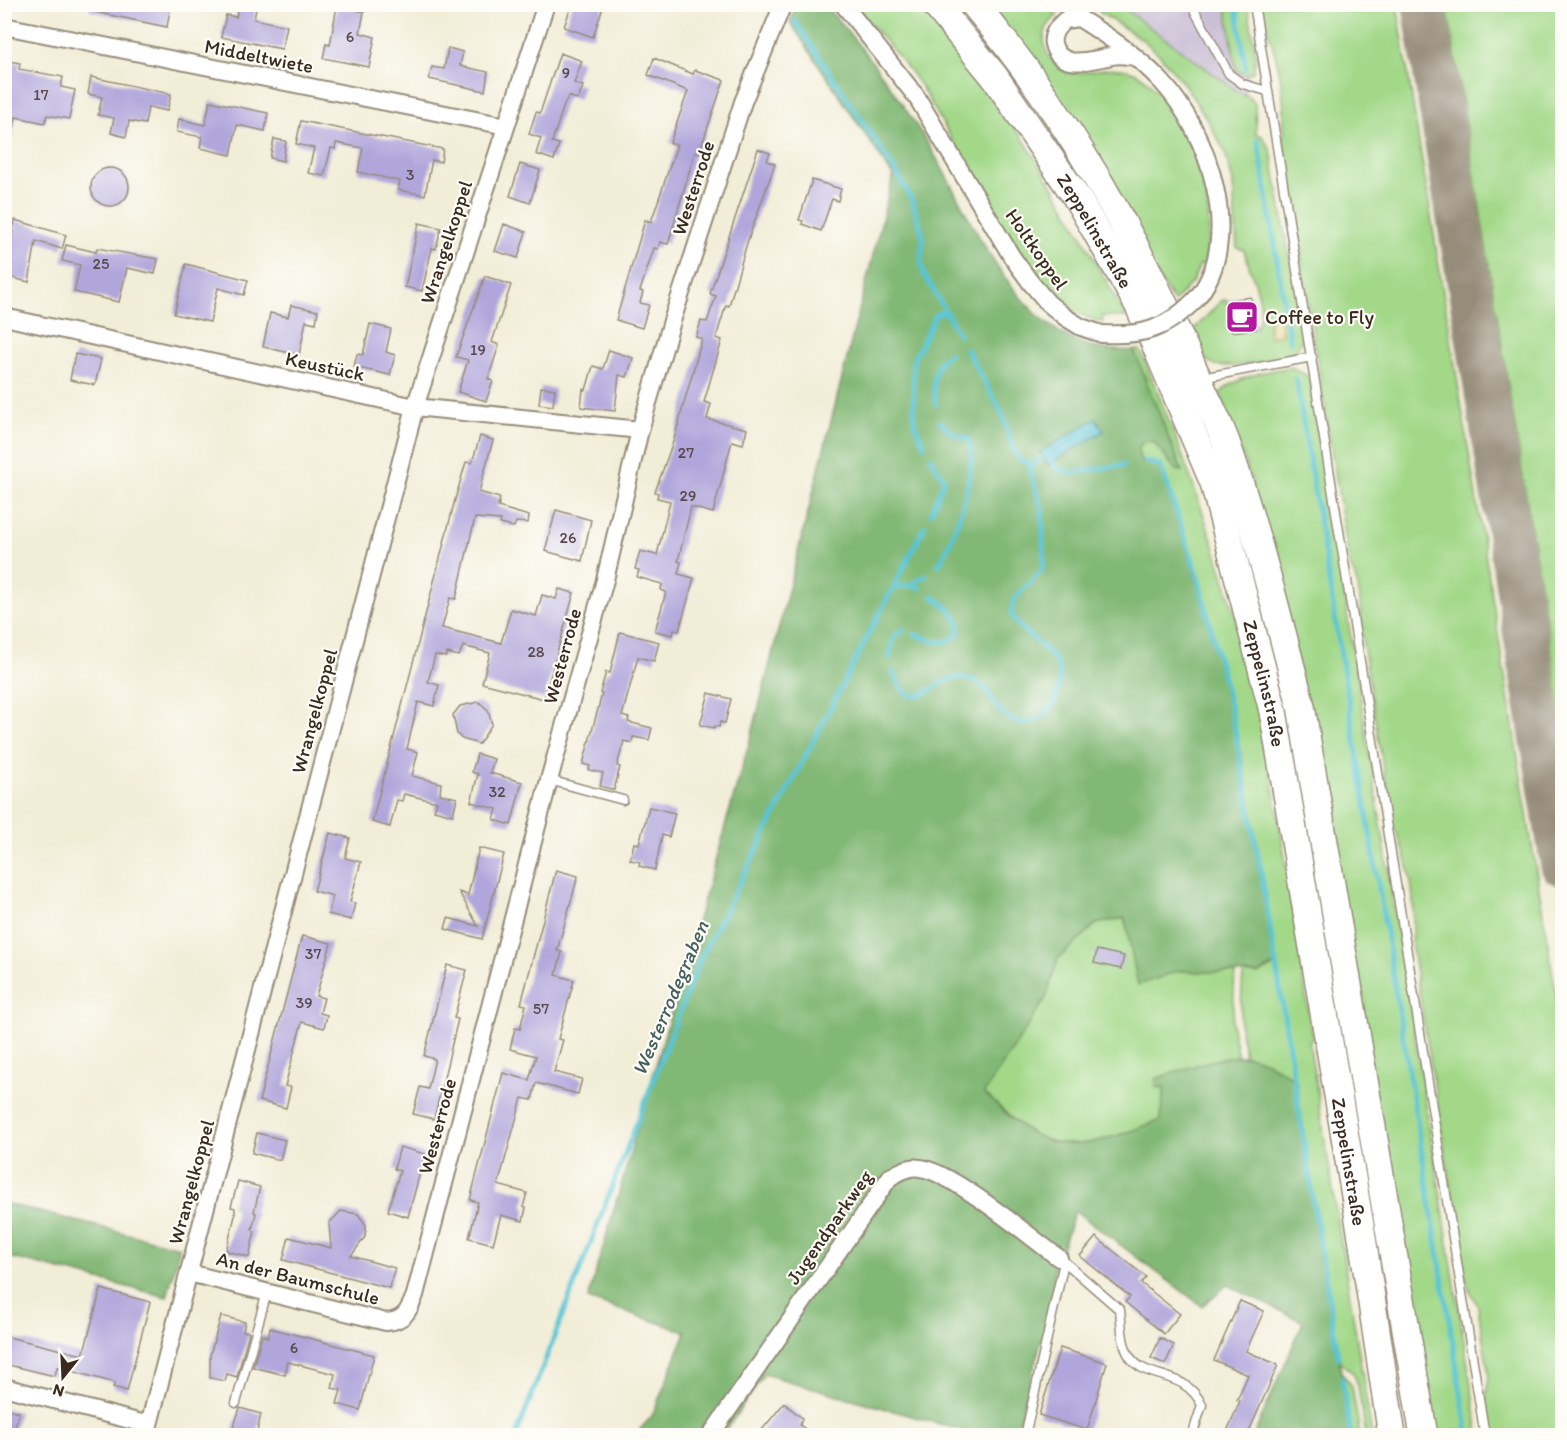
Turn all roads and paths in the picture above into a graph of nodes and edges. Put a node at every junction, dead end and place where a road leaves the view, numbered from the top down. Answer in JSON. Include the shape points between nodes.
{"nodes":[{"id":1,"x":546,"y":4,"type":"edge"},
{"id":2,"x":783,"y":4,"type":"edge"},
{"id":3,"x":843,"y":4,"type":"edge"},
{"id":4,"x":935,"y":4,"type":"edge"},
{"id":5,"x":974,"y":4,"type":"edge"},
{"id":6,"x":1059,"y":4,"type":"edge"},
{"id":7,"x":1191,"y":4,"type":"edge"},
{"id":8,"x":1254,"y":4,"type":"edge"},
{"id":9,"x":1079,"y":18,"type":"junction"},
{"id":10,"x":4,"y":26,"type":"edge"},
{"id":11,"x":1135,"y":57,"type":"junction"},
{"id":12,"x":1267,"y":91,"type":"junction"},
{"id":13,"x":506,"y":126,"type":"junction"},
{"id":14,"x":4,"y":317,"type":"edge"},
{"id":15,"x":1312,"y":357,"type":"junction"},
{"id":16,"x":1198,"y":379,"type":"junction"},
{"id":17,"x":414,"y":407,"type":"junction"},
{"id":18,"x":640,"y":430,"type":"junction"},
{"id":19,"x":549,"y":780,"type":"junction"},
{"id":20,"x":623,"y":800,"type":"dead end"},
{"id":21,"x":1062,"y":1260,"type":"junction"},
{"id":22,"x":189,"y":1273,"type":"junction"},
{"id":23,"x":267,"y":1292,"type":"junction"},
{"id":24,"x":397,"y":1322,"type":"joint"},
{"id":25,"x":4,"y":1387,"type":"edge"},
{"id":26,"x":236,"y":1403,"type":"dead end"},
{"id":27,"x":147,"y":1430,"type":"edge"},
{"id":28,"x":710,"y":1436,"type":"edge"},
{"id":29,"x":1025,"y":1436,"type":"edge"},
{"id":30,"x":1192,"y":1436,"type":"edge"},
{"id":31,"x":1392,"y":1436,"type":"edge"},
{"id":32,"x":1424,"y":1436,"type":"edge"},
{"id":33,"x":1485,"y":1436,"type":"edge"}],
"edges":[{"from":1,"to":13,"type":"street","name":"Wrangelkoppel"},
{"from":2,"to":18,"type":"street","name":"Westerrode","via":[[743,102]]},
{"from":3,"to":11,"type":"street","name":"Holtkoppel","bridge":true,"via":[[916,96],[1030,283],[1065,317],[1102,334],[1122,335],[1165,326],[1204,290],[1215,266],[1220,236],[1211,174],[1201,145],[1180,105]]},
{"from":4,"to":31,"type":"highway","name":"Zeppelinstraße","via":[[994,76],[1089,218],[1139,306],[1214,483],[1273,711]]},
{"from":5,"to":16,"type":"highway","name":"Zeppelinstraße","via":[[1041,89],[1086,157],[1150,272]]},
{"from":6,"to":9,"type":"lane"},
{"from":7,"to":12,"type":"lane","via":[[1229,74],[1243,84]]},
{"from":8,"to":12,"type":"lane"},
{"from":9,"to":11,"type":"street","name":"Holtkoppel"},
{"from":9,"to":11,"type":"street","via":[[1065,20],[1054,34],[1057,52],[1066,60],[1077,63],[1115,55]]},
{"from":10,"to":13,"type":"street","name":"Middeltwiete"},
{"from":12,"to":15,"type":"lane"},
{"from":13,"to":17,"type":"street","name":"Wrangelkoppel"},
{"from":14,"to":17,"type":"street","name":"Keustück"},
{"from":15,"to":16,"type":"lane"},
{"from":15,"to":33,"type":"lane"},
{"from":16,"to":32,"type":"highway","name":"Zeppelinstraße","via":[[1228,447],[1278,615],[1300,706]]},
{"from":17,"to":18,"type":"street","name":"Keustück"},
{"from":17,"to":22,"type":"street","name":"Wrangelkoppel"},
{"from":18,"to":19,"type":"street","name":"Westerrode","via":[[605,580]]},
{"from":19,"to":20,"type":"lane"},
{"from":19,"to":24,"type":"street","name":"Westerrode","via":[[415,1295],[408,1313]]},
{"from":21,"to":28,"type":"street","name":"Jugendparkweg","via":[[948,1178],[919,1167],[890,1177]]},
{"from":21,"to":29,"type":"lane"},
{"from":21,"to":30,"type":"lane","via":[[1120,1311],[1123,1339],[1130,1357],[1143,1367],[1195,1390],[1202,1405]]},
{"from":22,"to":23,"type":"street","name":"An der Baumschule"},
{"from":22,"to":27,"type":"street","name":"Wrangelkoppel"},
{"from":23,"to":24,"type":"street","name":"An der Baumschule"},
{"from":23,"to":26,"type":"lane"},
{"from":25,"to":27,"type":"street"}]}
